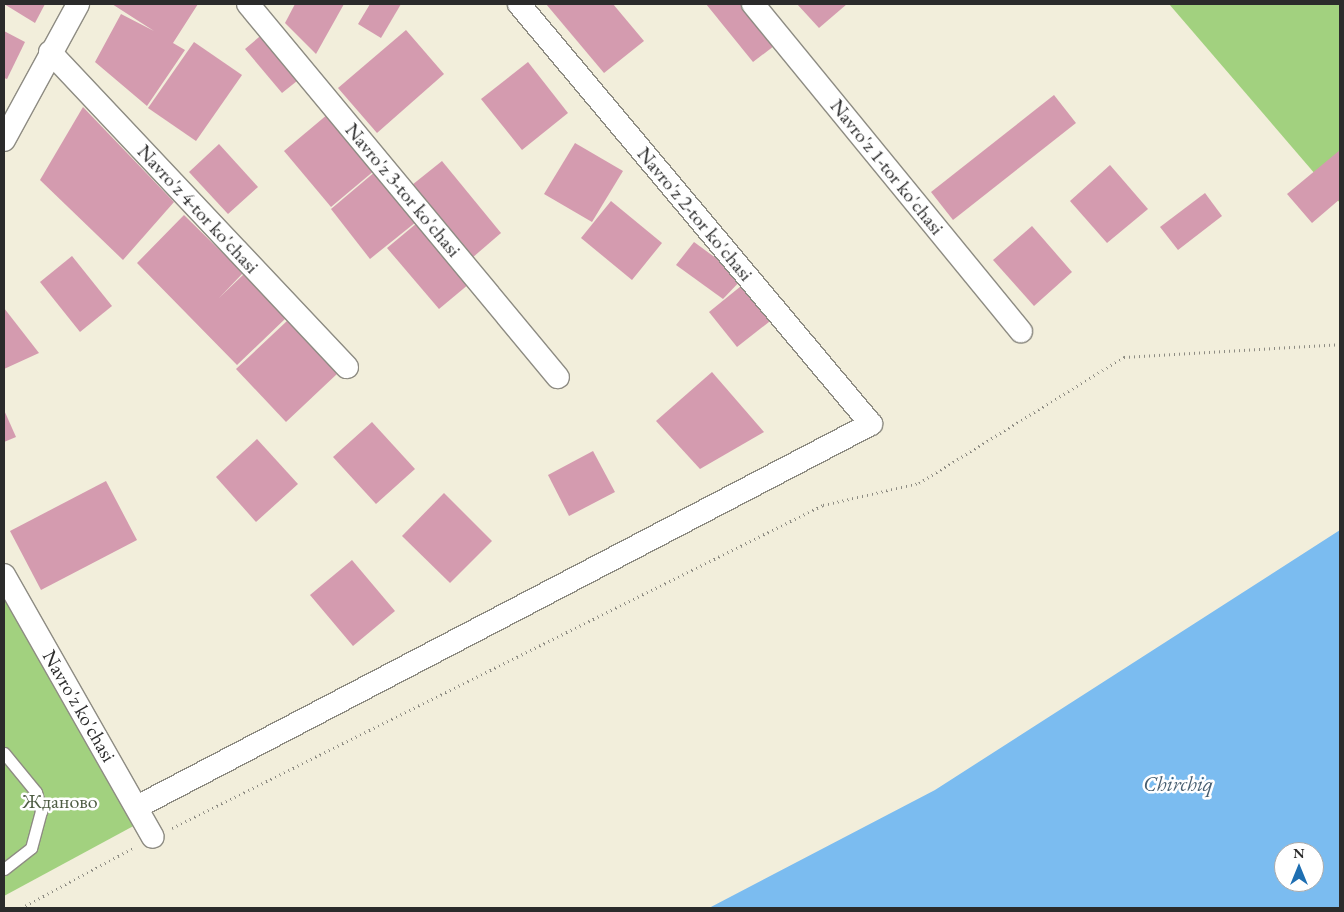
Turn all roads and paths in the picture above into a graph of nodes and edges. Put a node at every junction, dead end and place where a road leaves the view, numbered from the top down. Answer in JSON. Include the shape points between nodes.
{"nodes":[{"id":1,"x":78,"y":4,"type":"edge"},
{"id":2,"x":248,"y":4,"type":"edge"},
{"id":3,"x":520,"y":4,"type":"edge"},
{"id":4,"x":753,"y":4,"type":"edge"},
{"id":5,"x":50,"y":52,"type":"junction"},
{"id":6,"x":4,"y":140,"type":"edge"},
{"id":7,"x":1021,"y":331,"type":"dead end"},
{"id":8,"x":1340,"y":344,"type":"edge"},
{"id":9,"x":347,"y":367,"type":"dead end"},
{"id":10,"x":558,"y":377,"type":"dead end"},
{"id":11,"x":4,"y":576,"type":"edge"},
{"id":12,"x":4,"y":753,"type":"edge"},
{"id":13,"x":137,"y":807,"type":"junction"},
{"id":14,"x":153,"y":837,"type":"junction"},
{"id":15,"x":4,"y":869,"type":"edge"},
{"id":16,"x":20,"y":908,"type":"edge"}],
"edges":[{"from":1,"to":5,"type":"street"},
{"from":2,"to":10,"type":"street","name":"Navro'z 3-tor ko'chasi"},
{"from":3,"to":13,"type":"street","name":"Navro'z 2-tor ko'chasi","via":[[871,424]]},
{"from":4,"to":7,"type":"street","name":"Navro'z 1-tor ko'chasi"},
{"from":5,"to":6,"type":"street"},
{"from":5,"to":9,"type":"street","name":"Navro'z 4-tor ko'chasi"},
{"from":8,"to":14,"type":"path","via":[[1124,357],[919,483],[823,505]]},
{"from":11,"to":13,"type":"street","name":"Navro'z ko'chasi"},
{"from":12,"to":15,"type":"lane","via":[[36,792],[41,811],[31,848]]},
{"from":13,"to":14,"type":"street","name":"Navro'z ko'chasi"},
{"from":14,"to":16,"type":"path"}]}
